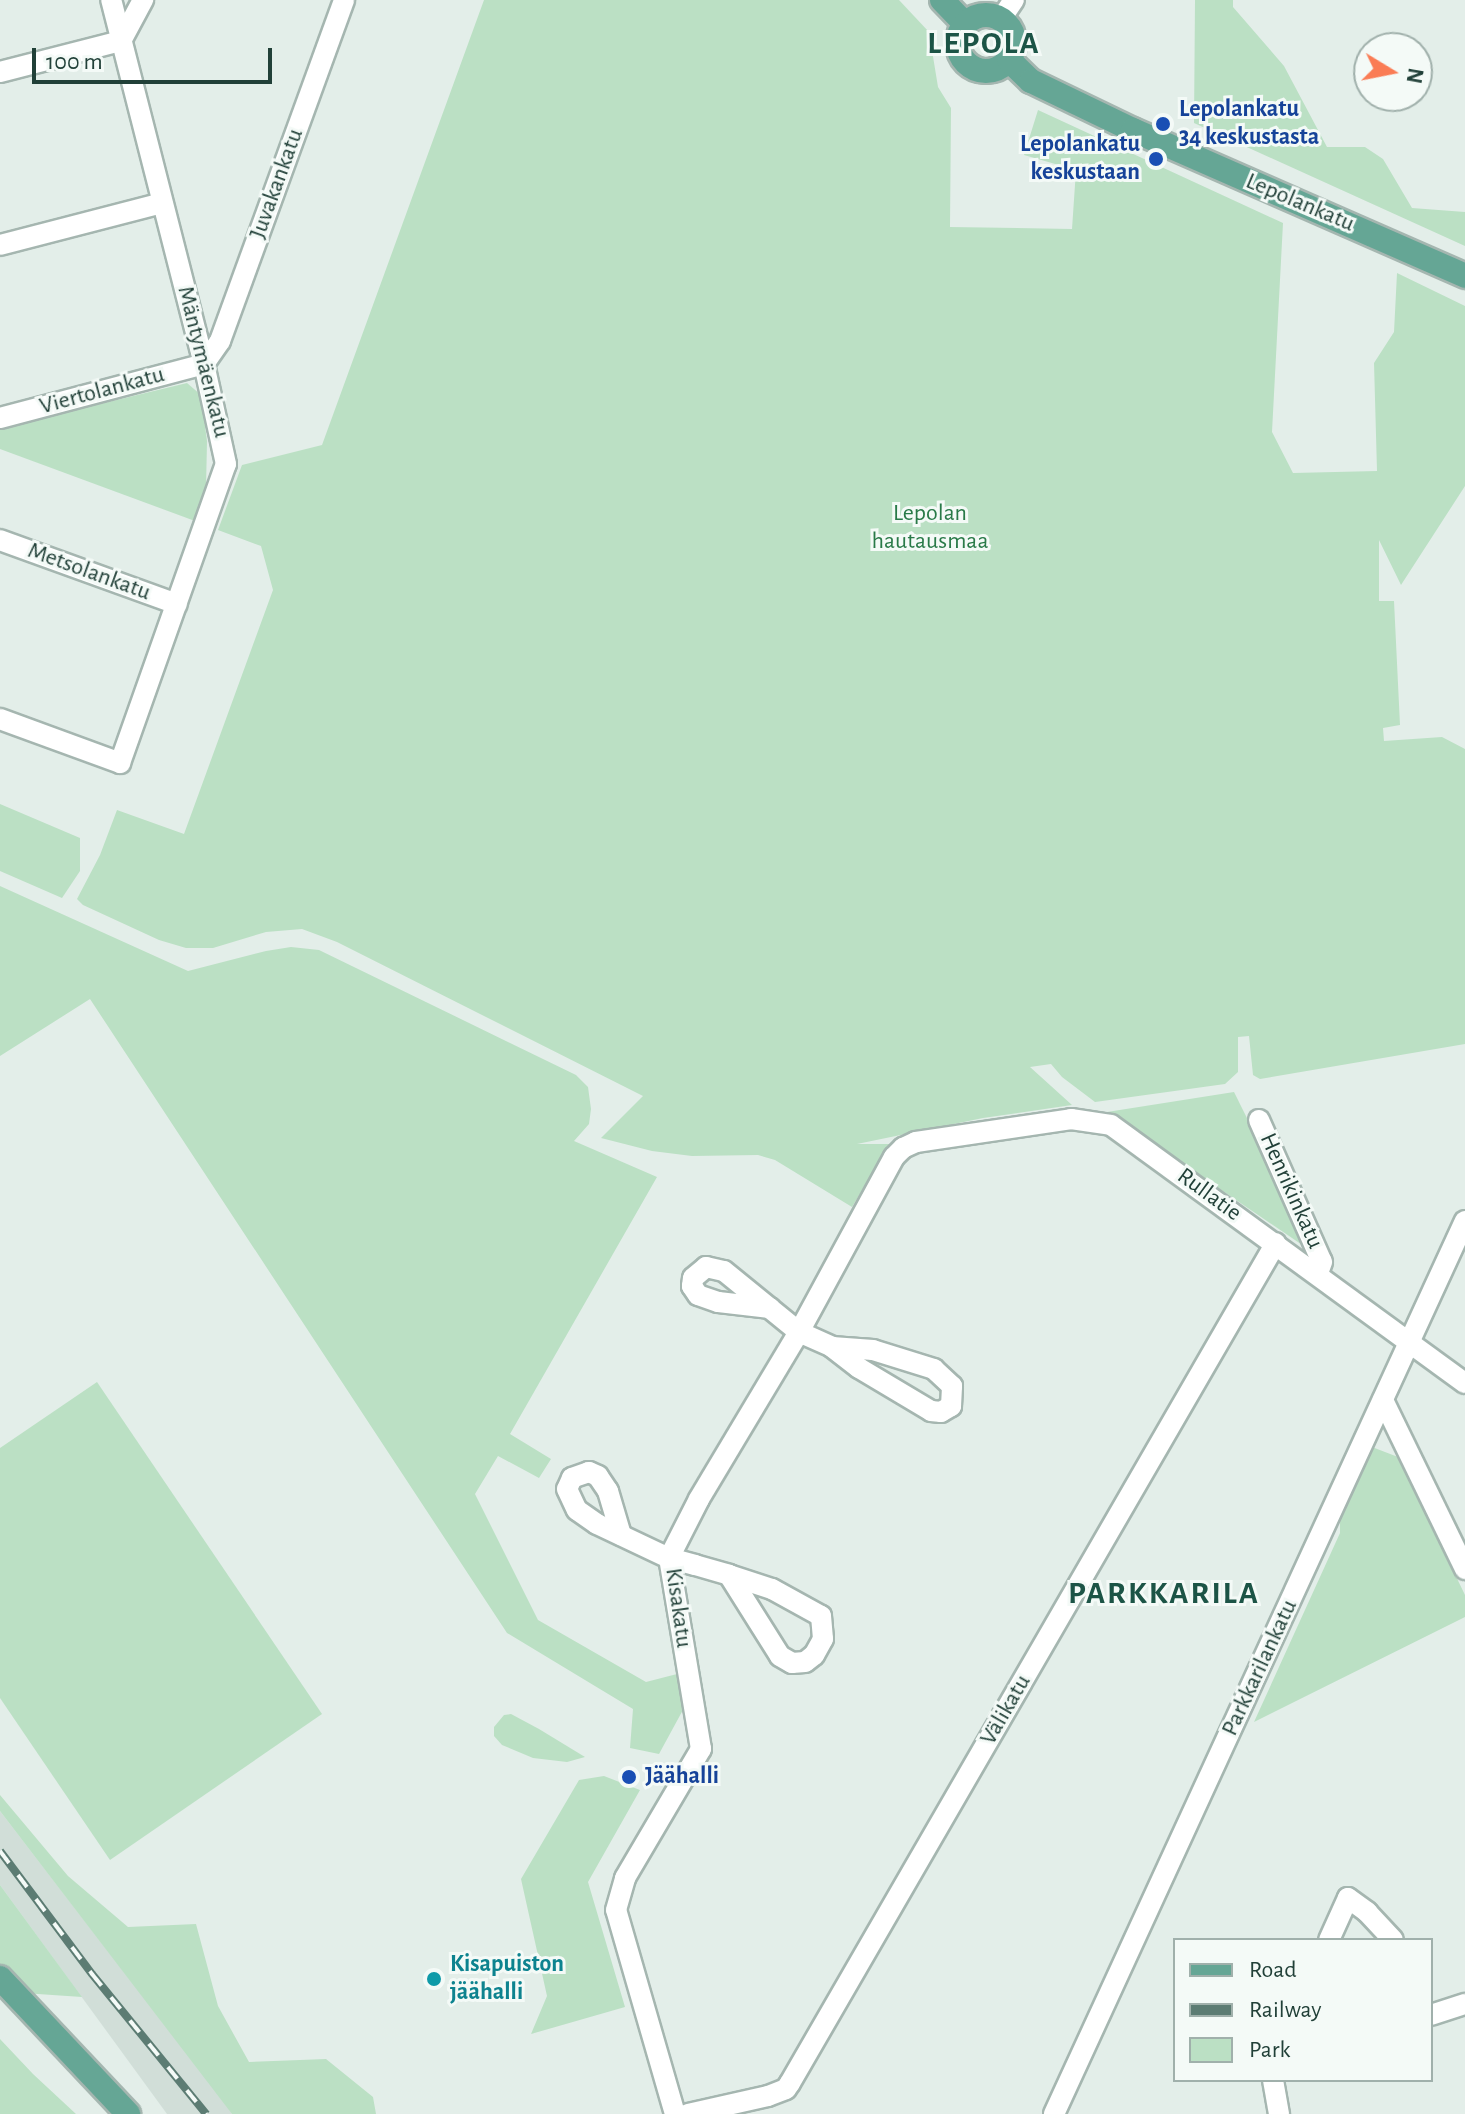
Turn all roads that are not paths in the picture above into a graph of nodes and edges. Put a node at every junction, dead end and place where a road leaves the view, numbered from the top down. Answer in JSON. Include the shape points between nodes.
{"nodes":[{"id":1,"x":111,"y":0,"type":"edge"},
{"id":2,"x":143,"y":0,"type":"edge"},
{"id":3,"x":344,"y":0,"type":"edge"},
{"id":4,"x":942,"y":0,"type":"edge"},
{"id":5,"x":1008,"y":9,"type":"edge"},
{"id":6,"x":965,"y":24,"type":"junction"},
{"id":7,"x":121,"y":41,"type":"junction"},
{"id":8,"x":1009,"y":60,"type":"junction"},
{"id":9,"x":0,"y":72,"type":"edge"},
{"id":10,"x":162,"y":203,"type":"junction"},
{"id":11,"x":0,"y":245,"type":"edge"},
{"id":12,"x":1465,"y":276,"type":"edge"},
{"id":13,"x":204,"y":364,"type":"junction"},
{"id":14,"x":0,"y":418,"type":"edge"},
{"id":15,"x":0,"y":540,"type":"edge"},
{"id":16,"x":177,"y":604,"type":"junction"},
{"id":17,"x":0,"y":719,"type":"edge"},
{"id":18,"x":1259,"y":1120,"type":"dead end"},
{"id":19,"x":916,"y":1142,"type":"joint"},
{"id":20,"x":1465,"y":1221,"type":"edge"},
{"id":21,"x":1276,"y":1243,"type":"junction"},
{"id":22,"x":1320,"y":1267,"type":"junction"},
{"id":23,"x":770,"y":1308,"type":"dead end"},
{"id":24,"x":799,"y":1332,"type":"junction"},
{"id":25,"x":1410,"y":1341,"type":"junction"},
{"id":26,"x":832,"y":1347,"type":"junction"},
{"id":27,"x":1465,"y":1383,"type":"edge"},
{"id":28,"x":1383,"y":1400,"type":"junction"},
{"id":29,"x":621,"y":1535,"type":"dead end"},
{"id":30,"x":669,"y":1558,"type":"junction"},
{"id":31,"x":1465,"y":1569,"type":"edge"},
{"id":32,"x":729,"y":1575,"type":"junction"},
{"id":33,"x":1330,"y":1938,"type":"edge"},
{"id":34,"x":1391,"y":1938,"type":"edge"},
{"id":35,"x":0,"y":1978,"type":"edge"},
{"id":36,"x":1465,"y":2004,"type":"edge"},
{"id":37,"x":1433,"y":2014,"type":"edge"},
{"id":38,"x":1273,"y":2082,"type":"edge"},
{"id":39,"x":128,"y":2114,"type":"edge"},
{"id":40,"x":675,"y":2114,"type":"edge"},
{"id":41,"x":688,"y":2114,"type":"edge"},
{"id":42,"x":1054,"y":2114,"type":"edge"},
{"id":43,"x":1279,"y":2114,"type":"edge"}],
"edges":[{"from":1,"to":7,"type":"street","name":"Mäntymäenkatu"},
{"from":2,"to":7,"type":"street"},
{"from":3,"to":13,"type":"street","name":"Juvakankatu","via":[[220,341]]},
{"from":4,"to":6,"type":"main road"},
{"from":5,"to":6,"type":"main road"},
{"from":5,"to":8,"type":"main road","via":[[1015,43]]},
{"from":6,"to":8,"type":"main road","via":[[957,43],[964,62],[992,71]]},
{"from":7,"to":9,"type":"street"},
{"from":7,"to":10,"type":"street","name":"Mäntymäenkatu"},
{"from":8,"to":12,"type":"main road","name":"Lepolankatu","via":[[1031,81],[1133,130]]},
{"from":10,"to":11,"type":"street"},
{"from":10,"to":13,"type":"street","name":"Mäntymäenkatu"},
{"from":13,"to":14,"type":"street","name":"Viertolankatu"},
{"from":13,"to":16,"type":"street","name":"Mäntymäenkatu","via":[[226,464]]},
{"from":15,"to":16,"type":"street","name":"Metsolankatu"},
{"from":16,"to":17,"type":"street","name":"Mäntymäenkatu","via":[[120,763]]},
{"from":18,"to":22,"type":"street","name":"Henrikinkatu"},
{"from":19,"to":21,"type":"street","name":"Rullatie","via":[[1071,1119],[1111,1125]]},
{"from":19,"to":24,"type":"street","name":"Kisakatu","via":[[894,1157]]},
{"from":20,"to":25,"type":"street","name":"Parkkarilankatu"},
{"from":21,"to":22,"type":"street","name":"Rullatie"},
{"from":21,"to":41,"type":"street","name":"Välikatu","via":[[786,2089]]},
{"from":22,"to":25,"type":"street","name":"Rullatie"},
{"from":23,"to":24,"type":"street"},
{"from":24,"to":26,"type":"street"},
{"from":24,"to":30,"type":"street","name":"Kisakatu"},
{"from":25,"to":27,"type":"street","name":"Rullatie"},
{"from":25,"to":28,"type":"street","name":"Parkkarilankatu"},
{"from":26,"to":26,"type":"street","via":[[931,1411],[951,1406],[952,1386],[934,1369],[873,1350]]},
{"from":28,"to":31,"type":"street"},
{"from":28,"to":42,"type":"street","name":"Parkkarilankatu"},
{"from":29,"to":30,"type":"street"},
{"from":30,"to":32,"type":"street"},
{"from":30,"to":40,"type":"street","name":"Kisakatu","via":[[701,1749],[625,1878],[616,1910]]},
{"from":32,"to":32,"type":"street","via":[[780,1656],[792,1663],[814,1655],[823,1639],[821,1616],[772,1589]]},
{"from":33,"to":34,"type":"street","via":[[1348,1898]]},
{"from":35,"to":39,"type":"main road"},
{"from":36,"to":37,"type":"street"},
{"from":38,"to":43,"type":"street"}]}
